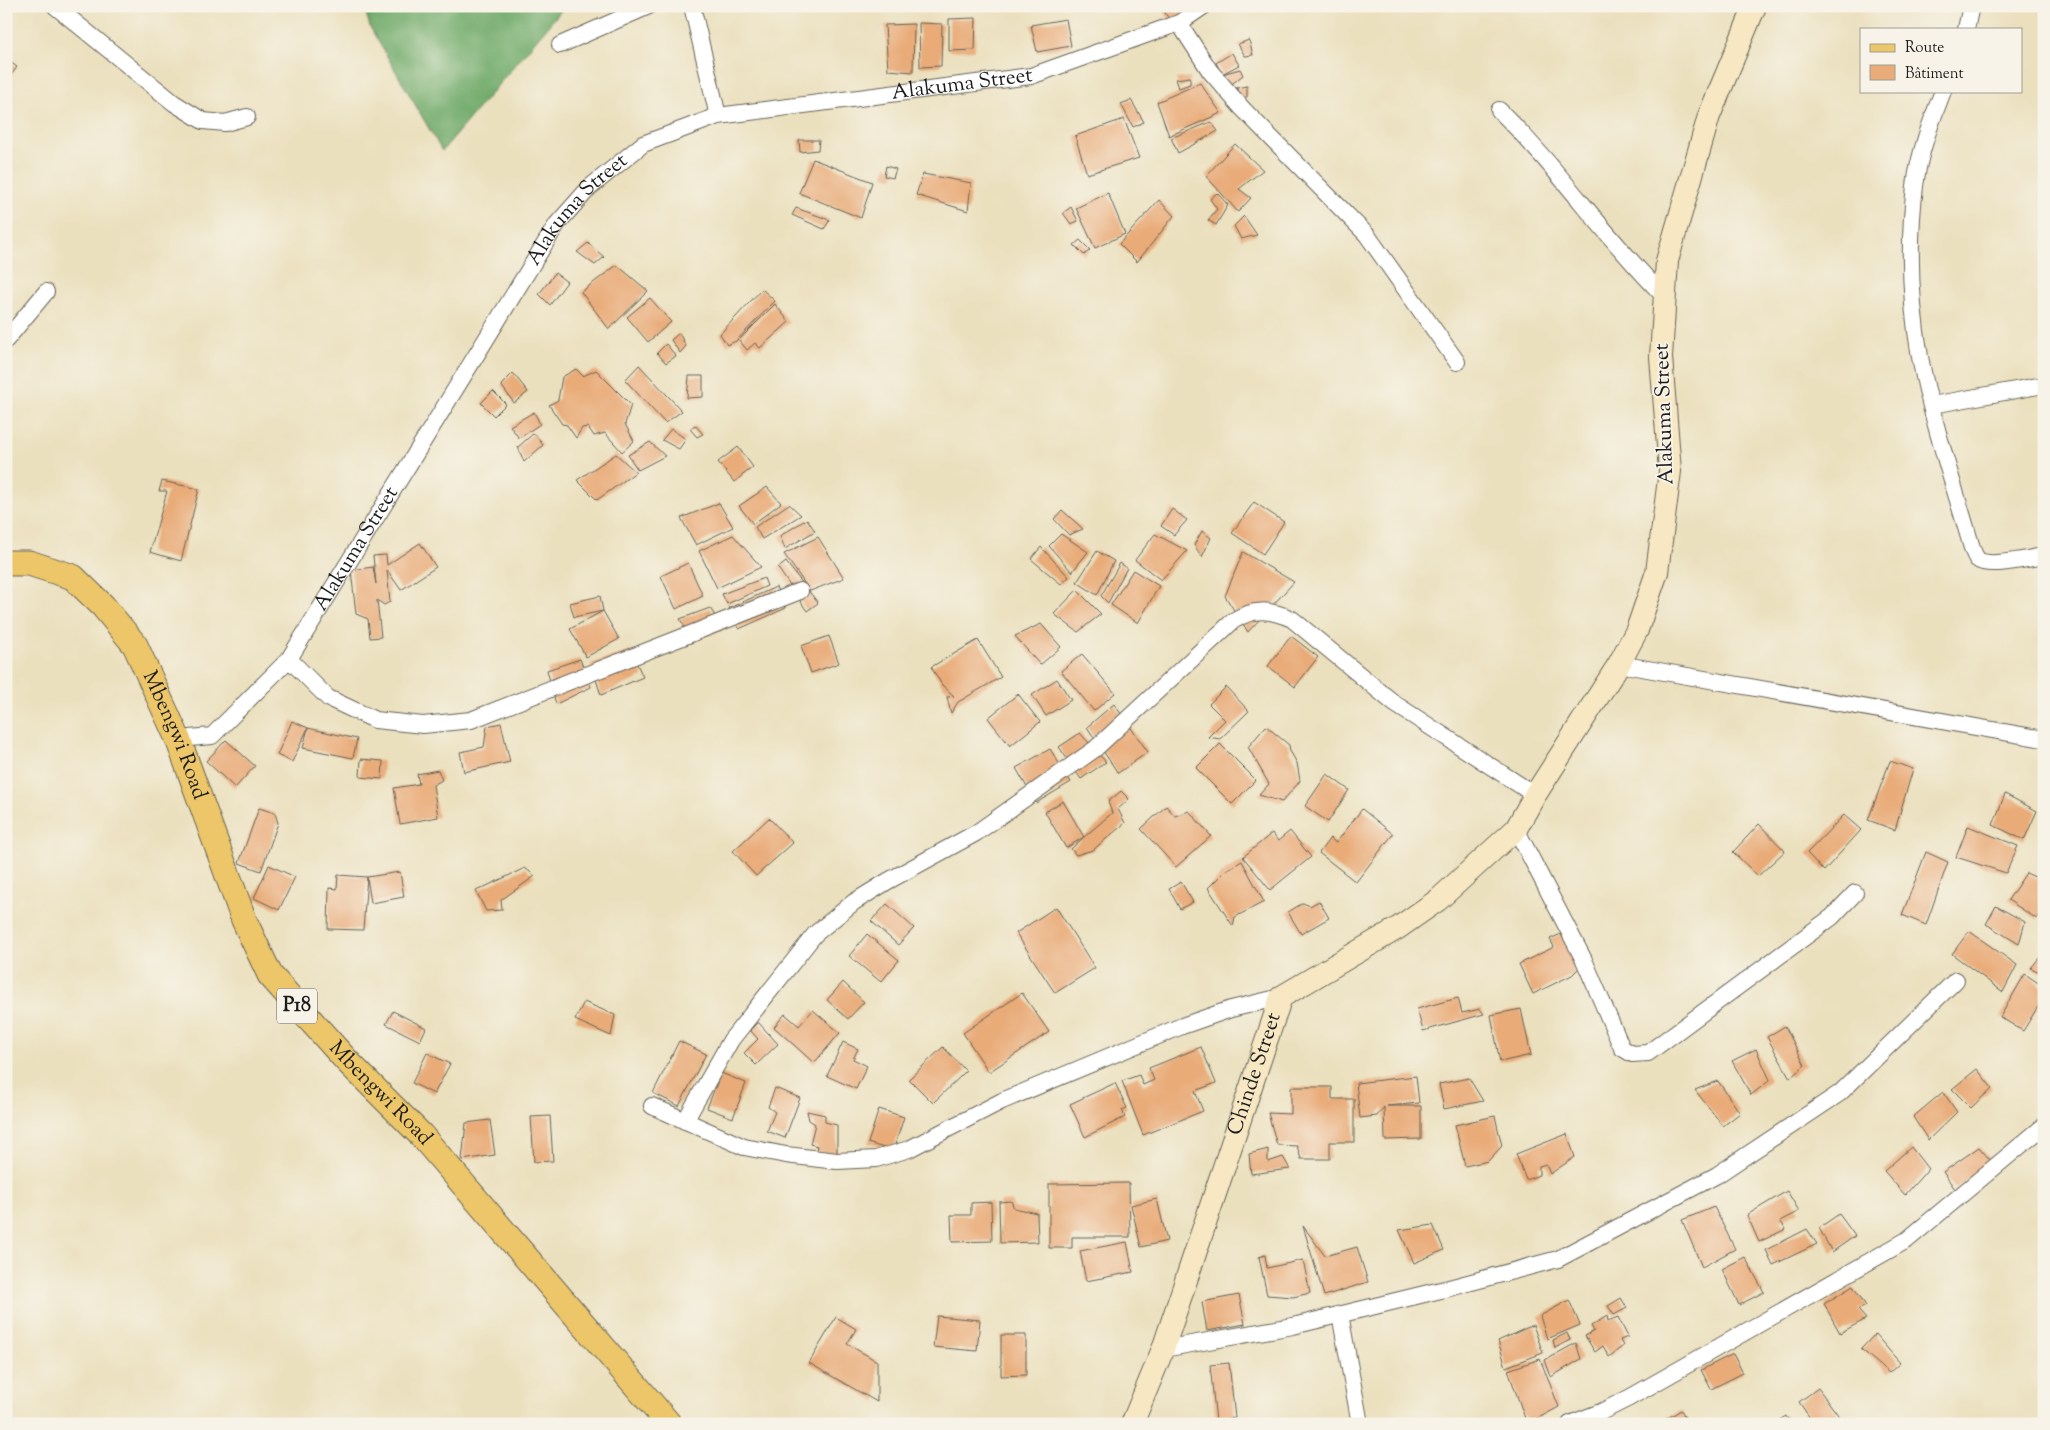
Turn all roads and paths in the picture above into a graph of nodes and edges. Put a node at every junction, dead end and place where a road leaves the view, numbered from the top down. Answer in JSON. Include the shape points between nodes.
{"nodes":[{"id":1,"x":55,"y":6,"type":"edge"},
{"id":2,"x":649,"y":6,"type":"edge"},
{"id":3,"x":692,"y":6,"type":"edge"},
{"id":4,"x":1204,"y":6,"type":"edge"},
{"id":5,"x":1755,"y":6,"type":"edge"},
{"id":6,"x":1971,"y":6,"type":"edge"},
{"id":7,"x":1179,"y":23,"type":"junction"},
{"id":8,"x":1966,"y":28,"type":"edge"},
{"id":9,"x":560,"y":45,"type":"dead end"},
{"id":10,"x":1943,"y":92,"type":"edge"},
{"id":11,"x":1500,"y":110,"type":"dead end"},
{"id":12,"x":718,"y":116,"type":"junction"},
{"id":13,"x":247,"y":117,"type":"dead end"},
{"id":14,"x":46,"y":292,"type":"dead end"},
{"id":15,"x":1664,"y":295,"type":"junction"},
{"id":16,"x":6,"y":340,"type":"edge"},
{"id":17,"x":1457,"y":362,"type":"dead end"},
{"id":18,"x":2044,"y":385,"type":"edge"},
{"id":19,"x":1932,"y":405,"type":"junction"},
{"id":20,"x":2044,"y":556,"type":"edge"},
{"id":21,"x":6,"y":563,"type":"edge"},
{"id":22,"x":800,"y":591,"type":"dead end"},
{"id":23,"x":289,"y":659,"type":"junction"},
{"id":24,"x":1619,"y":664,"type":"junction"},
{"id":25,"x":178,"y":739,"type":"junction"},
{"id":26,"x":2044,"y":739,"type":"edge"},
{"id":27,"x":1535,"y":795,"type":"junction"},
{"id":28,"x":1516,"y":830,"type":"junction"},
{"id":29,"x":1855,"y":893,"type":"dead end"},
{"id":30,"x":1956,"y":980,"type":"dead end"},
{"id":31,"x":1281,"y":997,"type":"junction"},
{"id":32,"x":652,"y":1106,"type":"dead end"},
{"id":33,"x":685,"y":1121,"type":"junction"},
{"id":34,"x":2044,"y":1126,"type":"edge"},
{"id":35,"x":1340,"y":1314,"type":"junction"},
{"id":36,"x":1163,"y":1349,"type":"junction"},
{"id":37,"x":669,"y":1424,"type":"edge"},
{"id":38,"x":1132,"y":1424,"type":"edge"},
{"id":39,"x":1360,"y":1424,"type":"edge"},
{"id":40,"x":1570,"y":1424,"type":"edge"}],
"edges":[{"from":1,"to":13,"type":"street","via":[[174,103],[203,121],[225,123]]},
{"from":2,"to":9,"type":"street"},
{"from":3,"to":12,"type":"street"},
{"from":4,"to":7,"type":"street","name":"Alakuma Street"},
{"from":5,"to":15,"type":"street","name":"Alakuma Street","via":[[1709,116],[1667,261]]},
{"from":6,"to":8,"type":"street"},
{"from":7,"to":12,"type":"street","name":"Alakuma Street","via":[[1031,76]]},
{"from":7,"to":17,"type":"street","via":[[1210,71],[1242,108],[1367,235]]},
{"from":10,"to":19,"type":"street","via":[[1915,185],[1911,237],[1911,290],[1920,357]]},
{"from":11,"to":15,"type":"street","via":[[1536,147],[1637,269]]},
{"from":12,"to":23,"type":"street","name":"Alakuma Street","via":[[643,144],[589,188],[557,224]]},
{"from":14,"to":16,"type":"street"},
{"from":15,"to":24,"type":"street","name":"Alakuma Street","via":[[1661,357],[1670,470],[1657,572],[1637,630]]},
{"from":18,"to":19,"type":"street"},
{"from":19,"to":20,"type":"street","via":[[1972,548],[1978,559],[2001,562]]},
{"from":21,"to":25,"type":"main road","name":"Mbengwi Road","number":"P18","via":[[29,563],[74,577],[103,606],[135,645]]},
{"from":22,"to":23,"type":"street","via":[[471,720],[423,725],[374,720],[328,698]]},
{"from":23,"to":25,"type":"street","name":"Alakuma Street","via":[[212,736]]},
{"from":24,"to":26,"type":"street"},
{"from":24,"to":27,"type":"street","name":"Alakuma Street"},
{"from":25,"to":37,"type":"main road","name":"Mbengwi Road","number":"P18","via":[[244,920],[270,976],[347,1061],[421,1135]]},
{"from":27,"to":28,"type":"street","name":"Alakuma Street"},
{"from":27,"to":33,"type":"street","via":[[1395,704],[1292,619],[1276,612],[1258,610],[1245,613],[1095,749],[976,834],[854,902],[815,934],[730,1040]]},
{"from":28,"to":29,"type":"street","via":[[1584,960],[1622,1048],[1632,1054],[1648,1053],[1832,917]]},
{"from":28,"to":31,"type":"street","name":"Chinde Street","via":[[1438,900],[1398,928]]},
{"from":30,"to":35,"type":"street","via":[[1840,1092],[1717,1175],[1558,1258]]},
{"from":31,"to":33,"type":"street","via":[[1232,1008],[1182,1026],[1002,1101],[909,1149],[876,1159],[837,1161],[744,1147]]},
{"from":31,"to":36,"type":"street","name":"Chinde Street"},
{"from":32,"to":33,"type":"street"},
{"from":34,"to":40,"type":"street","via":[[1907,1240],[1628,1398]]},
{"from":35,"to":36,"type":"street","via":[[1294,1326]]},
{"from":35,"to":39,"type":"street"},
{"from":36,"to":38,"type":"street","name":"Chinde Street"}]}
